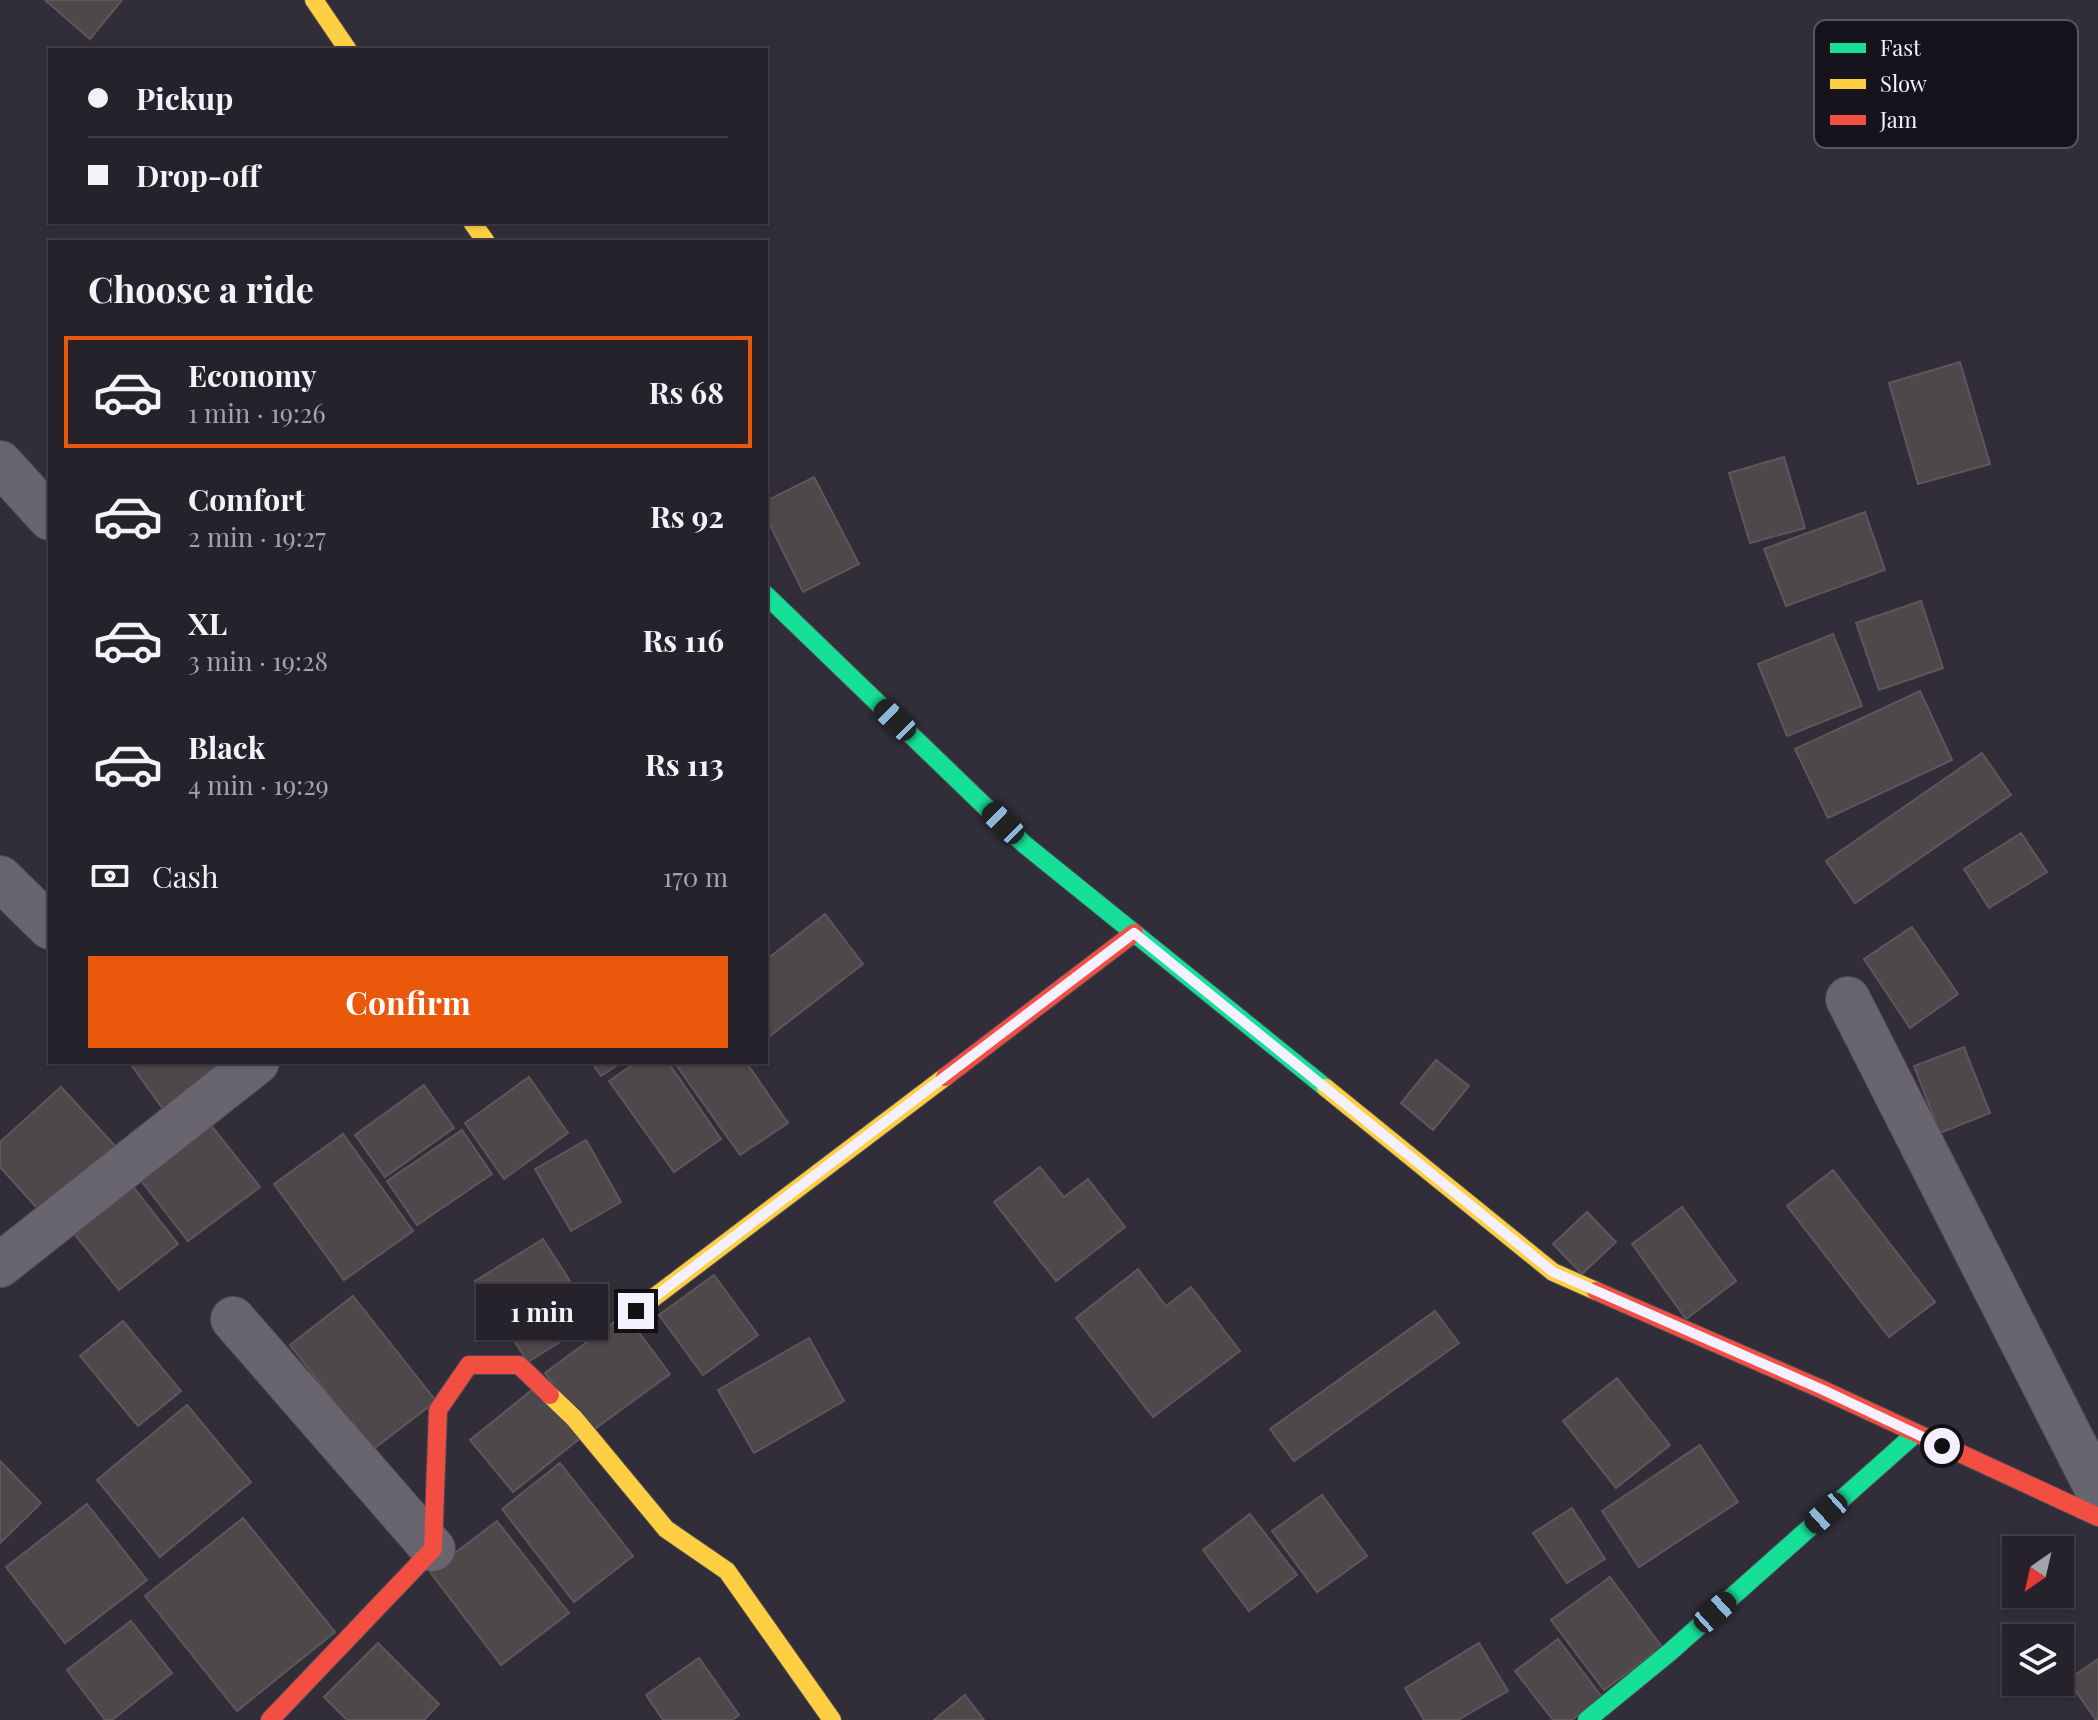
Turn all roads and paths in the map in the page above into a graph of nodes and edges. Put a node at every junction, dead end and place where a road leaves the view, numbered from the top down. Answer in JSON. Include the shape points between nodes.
{"nodes":[{"id":1,"x":314,"y":0,"type":"edge"},
{"id":2,"x":347,"y":48,"type":"edge"},
{"id":3,"x":0,"y":463,"type":"edge"},
{"id":4,"x":48,"y":516,"type":"edge"},
{"id":5,"x":768,"y":597,"type":"edge"},
{"id":6,"x":0,"y":878,"type":"edge"},
{"id":7,"x":48,"y":925,"type":"edge"},
{"id":8,"x":1134,"y":933,"type":"junction"},
{"id":9,"x":1848,"y":999,"type":"dead end"},
{"id":10,"x":254,"y":1064,"type":"edge"},
{"id":11,"x":0,"y":1265,"type":"edge"},
{"id":12,"x":636,"y":1311,"type":"dead end"},
{"id":13,"x":233,"y":1319,"type":"dead end"},
{"id":14,"x":1915,"y":1434,"type":"junction"},
{"id":15,"x":2098,"y":1491,"type":"edge"},
{"id":16,"x":2098,"y":1517,"type":"edge"},
{"id":17,"x":433,"y":1549,"type":"junction"},
{"id":18,"x":270,"y":1720,"type":"edge"},
{"id":19,"x":832,"y":1720,"type":"edge"},
{"id":20,"x":1587,"y":1720,"type":"edge"}],
"edges":[{"from":1,"to":2,"type":"street"},
{"from":3,"to":4,"type":"street"},
{"from":5,"to":8,"type":"street","via":[[1024,844]]},
{"from":6,"to":7,"type":"street"},
{"from":8,"to":12,"type":"street"},
{"from":8,"to":14,"type":"street","via":[[1553,1272]]},
{"from":9,"to":15,"type":"street"},
{"from":10,"to":11,"type":"street"},
{"from":13,"to":17,"type":"street"},
{"from":14,"to":16,"type":"street"},
{"from":14,"to":20,"type":"street"},
{"from":17,"to":18,"type":"street"},
{"from":17,"to":19,"type":"street","via":[[438,1410],[469,1365],[519,1365],[574,1418],[666,1529],[727,1571]]}]}
